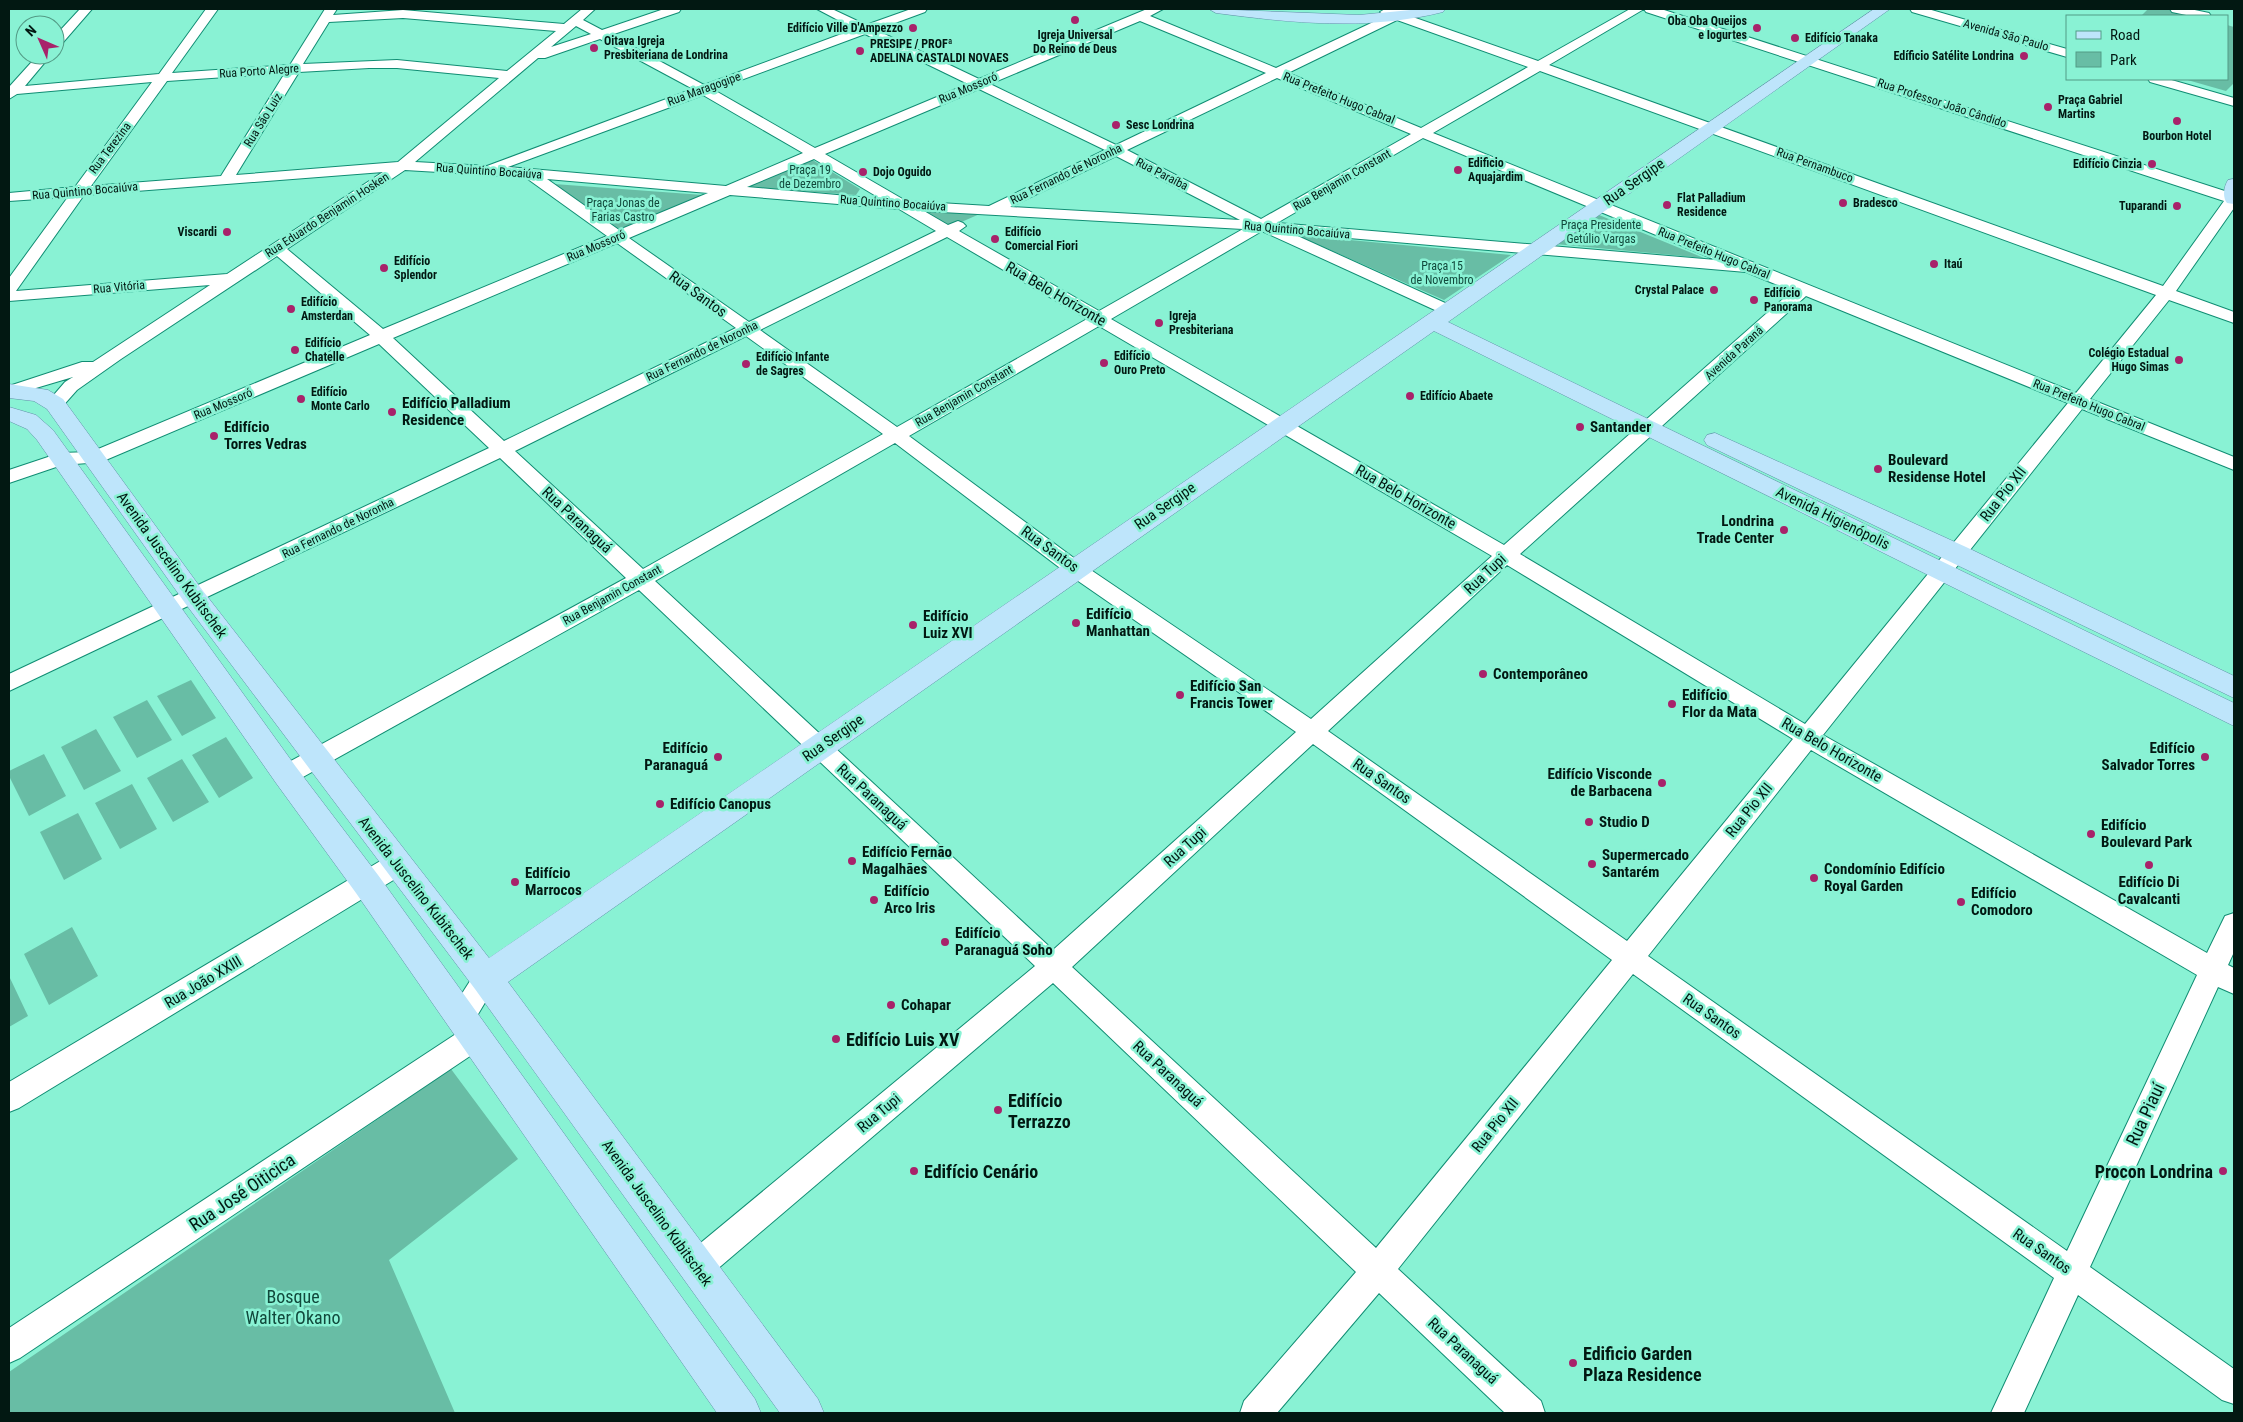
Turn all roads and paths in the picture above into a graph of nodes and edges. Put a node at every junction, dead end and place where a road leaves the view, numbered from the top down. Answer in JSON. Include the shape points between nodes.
{"nodes":[{"id":1,"x":86,"y":9,"type":"edge"},
{"id":2,"x":212,"y":9,"type":"edge"},
{"id":3,"x":589,"y":9,"type":"edge"},
{"id":4,"x":675,"y":9,"type":"edge"},
{"id":5,"x":823,"y":9,"type":"edge"},
{"id":6,"x":921,"y":9,"type":"edge"},
{"id":7,"x":1156,"y":9,"type":"edge"},
{"id":8,"x":1216,"y":9,"type":"edge"},
{"id":9,"x":1379,"y":9,"type":"edge"},
{"id":10,"x":1410,"y":9,"type":"edge"},
{"id":11,"x":1438,"y":9,"type":"edge"},
{"id":12,"x":1638,"y":9,"type":"edge"},
{"id":13,"x":1650,"y":9,"type":"edge"},
{"id":14,"x":1883,"y":9,"type":"edge"},
{"id":15,"x":1916,"y":9,"type":"edge"},
{"id":16,"x":2176,"y":9,"type":"edge"},
{"id":17,"x":328,"y":14,"type":"edge"},
{"id":18,"x":2201,"y":15,"type":"edge"},
{"id":19,"x":1139,"y":16,"type":"junction"},
{"id":20,"x":1394,"y":16,"type":"junction"},
{"id":21,"x":570,"y":24,"type":"junction"},
{"id":22,"x":864,"y":30,"type":"junction"},
{"id":23,"x":65,"y":33,"type":"edge"},
{"id":24,"x":555,"y":36,"type":"junction"},
{"id":25,"x":593,"y":37,"type":"junction"},
{"id":26,"x":2066,"y":53,"type":"edge"},
{"id":27,"x":1810,"y":59,"type":"junction"},
{"id":28,"x":528,"y":60,"type":"junction"},
{"id":29,"x":36,"y":65,"type":"edge"},
{"id":30,"x":1538,"y":66,"type":"junction"},
{"id":31,"x":294,"y":68,"type":"junction"},
{"id":32,"x":1276,"y":72,"type":"junction"},
{"id":33,"x":508,"y":75,"type":"junction"},
{"id":34,"x":164,"y":77,"type":"junction"},
{"id":35,"x":2158,"y":80,"type":"edge"},
{"id":36,"x":977,"y":84,"type":"junction"},
{"id":37,"x":704,"y":90,"type":"junction"},
{"id":38,"x":10,"y":93,"type":"edge"},
{"id":39,"x":2234,"y":102,"type":"edge"},
{"id":40,"x":1712,"y":127,"type":"junction"},
{"id":41,"x":1423,"y":133,"type":"junction"},
{"id":42,"x":1116,"y":150,"type":"junction"},
{"id":43,"x":814,"y":153,"type":"junction"},
{"id":44,"x":402,"y":166,"type":"junction"},
{"id":45,"x":488,"y":170,"type":"junction"},
{"id":46,"x":530,"y":174,"type":"junction"},
{"id":47,"x":226,"y":180,"type":"junction"},
{"id":48,"x":727,"y":190,"type":"junction"},
{"id":49,"x":78,"y":191,"type":"junction"},
{"id":50,"x":860,"y":192,"type":"junction"},
{"id":51,"x":2234,"y":194,"type":"edge"},
{"id":52,"x":9,"y":197,"type":"edge"},
{"id":53,"x":903,"y":205,"type":"junction"},
{"id":54,"x":1598,"y":206,"type":"junction"},
{"id":55,"x":993,"y":210,"type":"junction"},
{"id":56,"x":1263,"y":226,"type":"junction"},
{"id":57,"x":948,"y":231,"type":"junction"},
{"id":58,"x":618,"y":237,"type":"junction"},
{"id":59,"x":277,"y":248,"type":"junction"},
{"id":60,"x":1534,"y":250,"type":"junction"},
{"id":61,"x":1746,"y":267,"type":"junction"},
{"id":62,"x":228,"y":279,"type":"junction"},
{"id":63,"x":9,"y":289,"type":"edge"},
{"id":64,"x":1804,"y":290,"type":"junction"},
{"id":65,"x":2166,"y":293,"type":"junction"},
{"id":66,"x":9,"y":296,"type":"edge"},
{"id":67,"x":1440,"y":316,"type":"junction"},
{"id":68,"x":1098,"y":318,"type":"junction"},
{"id":69,"x":2234,"y":318,"type":"edge"},
{"id":70,"x":747,"y":328,"type":"junction"},
{"id":71,"x":382,"y":337,"type":"junction"},
{"id":72,"x":115,"y":355,"type":"junction"},
{"id":73,"x":9,"y":391,"type":"edge"},
{"id":74,"x":2078,"y":400,"type":"junction"},
{"id":75,"x":55,"y":404,"type":"junction"},
{"id":76,"x":9,"y":414,"type":"edge"},
{"id":77,"x":1656,"y":422,"type":"junction"},
{"id":78,"x":1282,"y":426,"type":"junction"},
{"id":79,"x":896,"y":435,"type":"junction"},
{"id":80,"x":87,"y":449,"type":"junction"},
{"id":81,"x":501,"y":450,"type":"junction"},
{"id":82,"x":60,"y":459,"type":"junction"},
{"id":83,"x":2234,"y":464,"type":"edge"},
{"id":84,"x":9,"y":477,"type":"edge"},
{"id":85,"x":1506,"y":555,"type":"junction"},
{"id":86,"x":1949,"y":562,"type":"junction"},
{"id":87,"x":1075,"y":568,"type":"junction"},
{"id":88,"x":640,"y":580,"type":"junction"},
{"id":89,"x":194,"y":597,"type":"junction"},
{"id":90,"x":168,"y":608,"type":"junction"},
{"id":91,"x":9,"y":683,"type":"edge"},
{"id":92,"x":2234,"y":688,"type":"edge"},
{"id":93,"x":2234,"y":715,"type":"edge"},
{"id":94,"x":1313,"y":732,"type":"junction"},
{"id":95,"x":1808,"y":737,"type":"junction"},
{"id":96,"x":819,"y":748,"type":"junction"},
{"id":97,"x":316,"y":758,"type":"junction"},
{"id":98,"x":286,"y":775,"type":"junction"},
{"id":99,"x":396,"y":864,"type":"junction"},
{"id":100,"x":367,"y":884,"type":"junction"},
{"id":101,"x":2234,"y":924,"type":"edge"},
{"id":102,"x":1630,"y":957,"type":"junction"},
{"id":103,"x":1053,"y":967,"type":"junction"},
{"id":104,"x":2223,"y":976,"type":"edge"},
{"id":105,"x":486,"y":979,"type":"junction"},
{"id":106,"x":468,"y":1027,"type":"junction"},
{"id":107,"x":9,"y":1098,"type":"edge"},
{"id":108,"x":697,"y":1266,"type":"junction"},
{"id":109,"x":1377,"y":1271,"type":"junction"},
{"id":110,"x":2071,"y":1271,"type":"junction"},
{"id":111,"x":9,"y":1347,"type":"edge"},
{"id":112,"x":2234,"y":1388,"type":"edge"},
{"id":113,"x":741,"y":1413,"type":"edge"},
{"id":114,"x":804,"y":1413,"type":"edge"},
{"id":115,"x":1256,"y":1413,"type":"edge"},
{"id":116,"x":1529,"y":1413,"type":"edge"},
{"id":117,"x":2007,"y":1413,"type":"edge"}],
"edges":[{"from":1,"to":23,"type":"street"},
{"from":2,"to":34,"type":"street","name":"Rua Terezina"},
{"from":3,"to":21,"type":"street"},
{"from":4,"to":25,"type":"street"},
{"from":5,"to":22,"type":"street","name":"Rua Paraíba"},
{"from":6,"to":22,"type":"street","name":"Rua Maragogipe"},
{"from":7,"to":19,"type":"street","name":"Rua Mossoró"},
{"from":8,"to":20,"type":"main road","via":[[1296,16]]},
{"from":9,"to":20,"type":"street","name":"Rua Pernambuco"},
{"from":10,"to":20,"type":"street","name":"Rua Fernando de Noronha"},
{"from":11,"to":20,"type":"main road"},
{"from":12,"to":30,"type":"street","name":"Rua Benjamin Constant"},
{"from":13,"to":27,"type":"street","name":"Rua Professor João Cândido"},
{"from":14,"to":27,"type":"main road","name":"Rua Sergipe"},
{"from":15,"to":26,"type":"street","name":"Avenida São Paulo"},
{"from":16,"to":18,"type":"street"},
{"from":17,"to":21,"type":"street","via":[[403,14]]},
{"from":17,"to":31,"type":"street","name":"Rua São Luiz"},
{"from":19,"to":32,"type":"street","name":"Rua Prefeito Hugo Cabral"},
{"from":19,"to":36,"type":"street","name":"Rua Mossoró"},
{"from":20,"to":30,"type":"street","name":"Rua Pernambuco"},
{"from":20,"to":32,"type":"street","name":"Rua Fernando de Noronha"},
{"from":21,"to":24,"type":"street"},
{"from":21,"to":25,"type":"street","name":"Rua Belo Horizonte"},
{"from":22,"to":36,"type":"street","name":"Rua Paraíba"},
{"from":22,"to":37,"type":"street","name":"Rua Maragogipe"},
{"from":24,"to":25,"type":"street","via":[[567,41]]},
{"from":24,"to":28,"type":"street"},
{"from":25,"to":28,"type":"street"},
{"from":25,"to":37,"type":"street","name":"Rua Belo Horizonte"},
{"from":27,"to":40,"type":"main road","name":"Rua Sergipe"},
{"from":27,"to":51,"type":"street","name":"Rua Professor João Cândido"},
{"from":28,"to":33,"type":"street","name":"Rua Eduardo Benjamin Hosken"},
{"from":29,"to":38,"type":"street"},
{"from":30,"to":40,"type":"street","name":"Rua Pernambuco"},
{"from":30,"to":41,"type":"street","name":"Rua Benjamin Constant"},
{"from":31,"to":33,"type":"street","name":"Rua Porto Alegre","via":[[397,64]]},
{"from":31,"to":34,"type":"street","name":"Rua Porto Alegre"},
{"from":31,"to":47,"type":"street","name":"Rua São Luiz"},
{"from":32,"to":41,"type":"street","name":"Rua Prefeito Hugo Cabral"},
{"from":32,"to":42,"type":"street","name":"Rua Fernando de Noronha"},
{"from":33,"to":44,"type":"street","name":"Rua Eduardo Benjamin Hosken"},
{"from":34,"to":38,"type":"street","name":"Rua Porto Alegre"},
{"from":34,"to":49,"type":"street","name":"Rua Terezina"},
{"from":35,"to":39,"type":"street"},
{"from":36,"to":42,"type":"street","name":"Rua Paraíba"},
{"from":36,"to":43,"type":"street","name":"Rua Mossoró"},
{"from":37,"to":43,"type":"street","name":"Rua Belo Horizonte"},
{"from":37,"to":45,"type":"street","name":"Rua Maragogipe"},
{"from":40,"to":54,"type":"main road","name":"Rua Sergipe"},
{"from":40,"to":65,"type":"street","name":"Rua Pernambuco"},
{"from":41,"to":54,"type":"street","name":"Rua Prefeito Hugo Cabral"},
{"from":41,"to":56,"type":"street","name":"Rua Benjamin Constant"},
{"from":42,"to":55,"type":"street","name":"Rua Fernando de Noronha"},
{"from":42,"to":56,"type":"street","name":"Rua Paraíba"},
{"from":43,"to":48,"type":"street","name":"Rua Mossoró"},
{"from":43,"to":50,"type":"street","name":"Rua Belo Horizonte"},
{"from":44,"to":45,"type":"street","name":"Rua Quintino Bocaiúva"},
{"from":44,"to":47,"type":"street","name":"Rua Quintino Bocaiúva"},
{"from":44,"to":59,"type":"street","name":"Rua Eduardo Benjamin Hosken"},
{"from":45,"to":46,"type":"street","name":"Rua Quintino Bocaiúva"},
{"from":46,"to":48,"type":"street","name":"Rua Quintino Bocaiúva"},
{"from":46,"to":58,"type":"street","name":"Rua Santos"},
{"from":47,"to":49,"type":"street","name":"Rua Quintino Bocaiúva"},
{"from":48,"to":50,"type":"street","name":"Rua Quintino Bocaiúva"},
{"from":48,"to":58,"type":"street","name":"Rua Mossoró"},
{"from":49,"to":52,"type":"street","name":"Rua Quintino Bocaiúva"},
{"from":49,"to":63,"type":"street","name":"Rua Terezina"},
{"from":50,"to":53,"type":"street","name":"Rua Belo Horizonte"},
{"from":51,"to":65,"type":"street","name":"Rua Pio XII"},
{"from":53,"to":55,"type":"street","name":"Rua Quintino Bocaiúva"},
{"from":53,"to":57,"type":"street","name":"Rua Belo Horizonte"},
{"from":54,"to":60,"type":"main road","name":"Rua Sergipe"},
{"from":54,"to":61,"type":"street","name":"Rua Prefeito Hugo Cabral"},
{"from":55,"to":56,"type":"street","name":"Rua Quintino Bocaiúva"},
{"from":55,"to":57,"type":"street","name":"Rua Fernando de Noronha"},
{"from":56,"to":60,"type":"street","name":"Rua Quintino Bocaiúva"},
{"from":56,"to":67,"type":"street","name":"Rua Paraíba"},
{"from":56,"to":68,"type":"street","name":"Rua Benjamin Constant"},
{"from":57,"to":68,"type":"street","name":"Rua Belo Horizonte"},
{"from":57,"to":70,"type":"street","name":"Rua Fernando de Noronha"},
{"from":58,"to":70,"type":"street","name":"Rua Santos"},
{"from":58,"to":71,"type":"street","name":"Rua Mossoró"},
{"from":59,"to":62,"type":"street","name":"Rua Eduardo Benjamin Hosken"},
{"from":59,"to":71,"type":"street","name":"Rua Paranaguá"},
{"from":60,"to":61,"type":"street","name":"Rua Quintino Bocaiúva"},
{"from":60,"to":67,"type":"main road","name":"Rua Sergipe"},
{"from":61,"to":64,"type":"street","name":"Rua Prefeito Hugo Cabral"},
{"from":62,"to":66,"type":"street","name":"Rua Vitória"},
{"from":62,"to":72,"type":"street","name":"Rua Eduardo Benjamin Hosken"},
{"from":64,"to":74,"type":"street","name":"Rua Prefeito Hugo Cabral"},
{"from":64,"to":77,"type":"street","name":"Avenida Paraná"},
{"from":65,"to":69,"type":"street","name":"Rua Pernambuco"},
{"from":65,"to":74,"type":"street","name":"Rua Pio XII"},
{"from":67,"to":77,"type":"main road","name":"Avenida Higienópolis"},
{"from":67,"to":78,"type":"main road","name":"Rua Sergipe"},
{"from":68,"to":78,"type":"street","name":"Rua Belo Horizonte"},
{"from":68,"to":79,"type":"street","name":"Rua Benjamin Constant"},
{"from":70,"to":79,"type":"street","name":"Rua Santos"},
{"from":70,"to":81,"type":"street","name":"Rua Fernando de Noronha"},
{"from":71,"to":80,"type":"street","name":"Rua Mossoró"},
{"from":71,"to":81,"type":"street","name":"Rua Paranaguá"},
{"from":72,"to":73,"type":"street","name":"Rua Eduardo Benjamin Hosken"},
{"from":72,"to":75,"type":"street","name":"Rua Eduardo Benjamin Hosken","via":[[71,386]]},
{"from":73,"to":75,"type":"main road","via":[[40,395]]},
{"from":74,"to":83,"type":"street","name":"Rua Prefeito Hugo Cabral"},
{"from":74,"to":86,"type":"street","name":"Rua Pio XII"},
{"from":75,"to":80,"type":"main road","name":"Avenida Juscelino Kubitschek"},
{"from":76,"to":82,"type":"main road","name":"Avenida Juscelino Kubitschek","via":[[35,423]]},
{"from":77,"to":85,"type":"street","name":"Rua Tupi"},
{"from":77,"to":86,"type":"main road","name":"Avenida Higienópolis"},
{"from":78,"to":85,"type":"street","name":"Rua Belo Horizonte"},
{"from":78,"to":87,"type":"main road","name":"Rua Sergipe"},
{"from":79,"to":87,"type":"street","name":"Rua Santos"},
{"from":79,"to":88,"type":"street","name":"Rua Benjamin Constant"},
{"from":80,"to":82,"type":"main road"},
{"from":80,"to":89,"type":"main road","name":"Avenida Juscelino Kubitschek"},
{"from":81,"to":88,"type":"street","name":"Rua Paranaguá"},
{"from":81,"to":89,"type":"street","name":"Rua Fernando de Noronha"},
{"from":82,"to":84,"type":"street"},
{"from":82,"to":90,"type":"main road","name":"Avenida Juscelino Kubitschek"},
{"from":85,"to":94,"type":"street","name":"Rua Tupi"},
{"from":85,"to":95,"type":"street","name":"Rua Belo Horizonte"},
{"from":86,"to":92,"type":"main road","name":"Avenida Higienópolis"},
{"from":86,"to":93,"type":"main road","name":"Avenida Higienópolis"},
{"from":86,"to":95,"type":"street","name":"Rua Pio XII"},
{"from":87,"to":94,"type":"street","name":"Rua Santos"},
{"from":87,"to":96,"type":"main road","name":"Rua Sergipe"},
{"from":88,"to":96,"type":"street","name":"Rua Paranaguá"},
{"from":88,"to":97,"type":"street","name":"Rua Benjamin Constant"},
{"from":89,"to":90,"type":"street","name":"Rua Fernando de Noronha"},
{"from":89,"to":97,"type":"main road","name":"Avenida Juscelino Kubitschek"},
{"from":90,"to":91,"type":"street","name":"Rua Fernando de Noronha"},
{"from":90,"to":98,"type":"main road","name":"Avenida Juscelino Kubitschek"},
{"from":94,"to":102,"type":"street","name":"Rua Santos"},
{"from":94,"to":103,"type":"street","name":"Rua Tupi"},
{"from":95,"to":102,"type":"street","name":"Rua Pio XII"},
{"from":95,"to":104,"type":"street","name":"Rua Belo Horizonte"},
{"from":96,"to":103,"type":"street","name":"Rua Paranaguá"},
{"from":96,"to":105,"type":"main road","name":"Rua Sergipe"},
{"from":97,"to":98,"type":"street","name":"Rua Benjamin Constant"},
{"from":97,"to":99,"type":"main road","name":"Avenida Juscelino Kubitschek"},
{"from":98,"to":100,"type":"main road","name":"Avenida Juscelino Kubitschek"},
{"from":99,"to":100,"type":"street","name":"Rua João XXIII"},
{"from":99,"to":105,"type":"main road","name":"Avenida Juscelino Kubitschek"},
{"from":100,"to":106,"type":"main road","name":"Avenida Juscelino Kubitschek"},
{"from":100,"to":107,"type":"street","name":"Rua João XXIII"},
{"from":101,"to":104,"type":"street","name":"Rua Piauí"},
{"from":102,"to":109,"type":"street","name":"Rua Pio XII"},
{"from":102,"to":110,"type":"street","name":"Rua Santos"},
{"from":103,"to":108,"type":"street","name":"Rua Tupi"},
{"from":103,"to":109,"type":"street","name":"Rua Paranaguá"},
{"from":104,"to":110,"type":"street","name":"Rua Piauí"},
{"from":105,"to":106,"type":"street","name":"Rua Sergipe"},
{"from":105,"to":108,"type":"main road","name":"Avenida Juscelino Kubitschek"},
{"from":106,"to":111,"type":"street","name":"Rua José Oiticica"},
{"from":106,"to":113,"type":"main road","name":"Avenida Juscelino Kubitschek"},
{"from":108,"to":114,"type":"main road","name":"Avenida Juscelino Kubitschek"},
{"from":109,"to":115,"type":"street","name":"Rua Pio XII"},
{"from":109,"to":116,"type":"street","name":"Rua Paranaguá"},
{"from":110,"to":112,"type":"street","name":"Rua Santos"},
{"from":110,"to":117,"type":"street","name":"Rua Piauí"}]}
